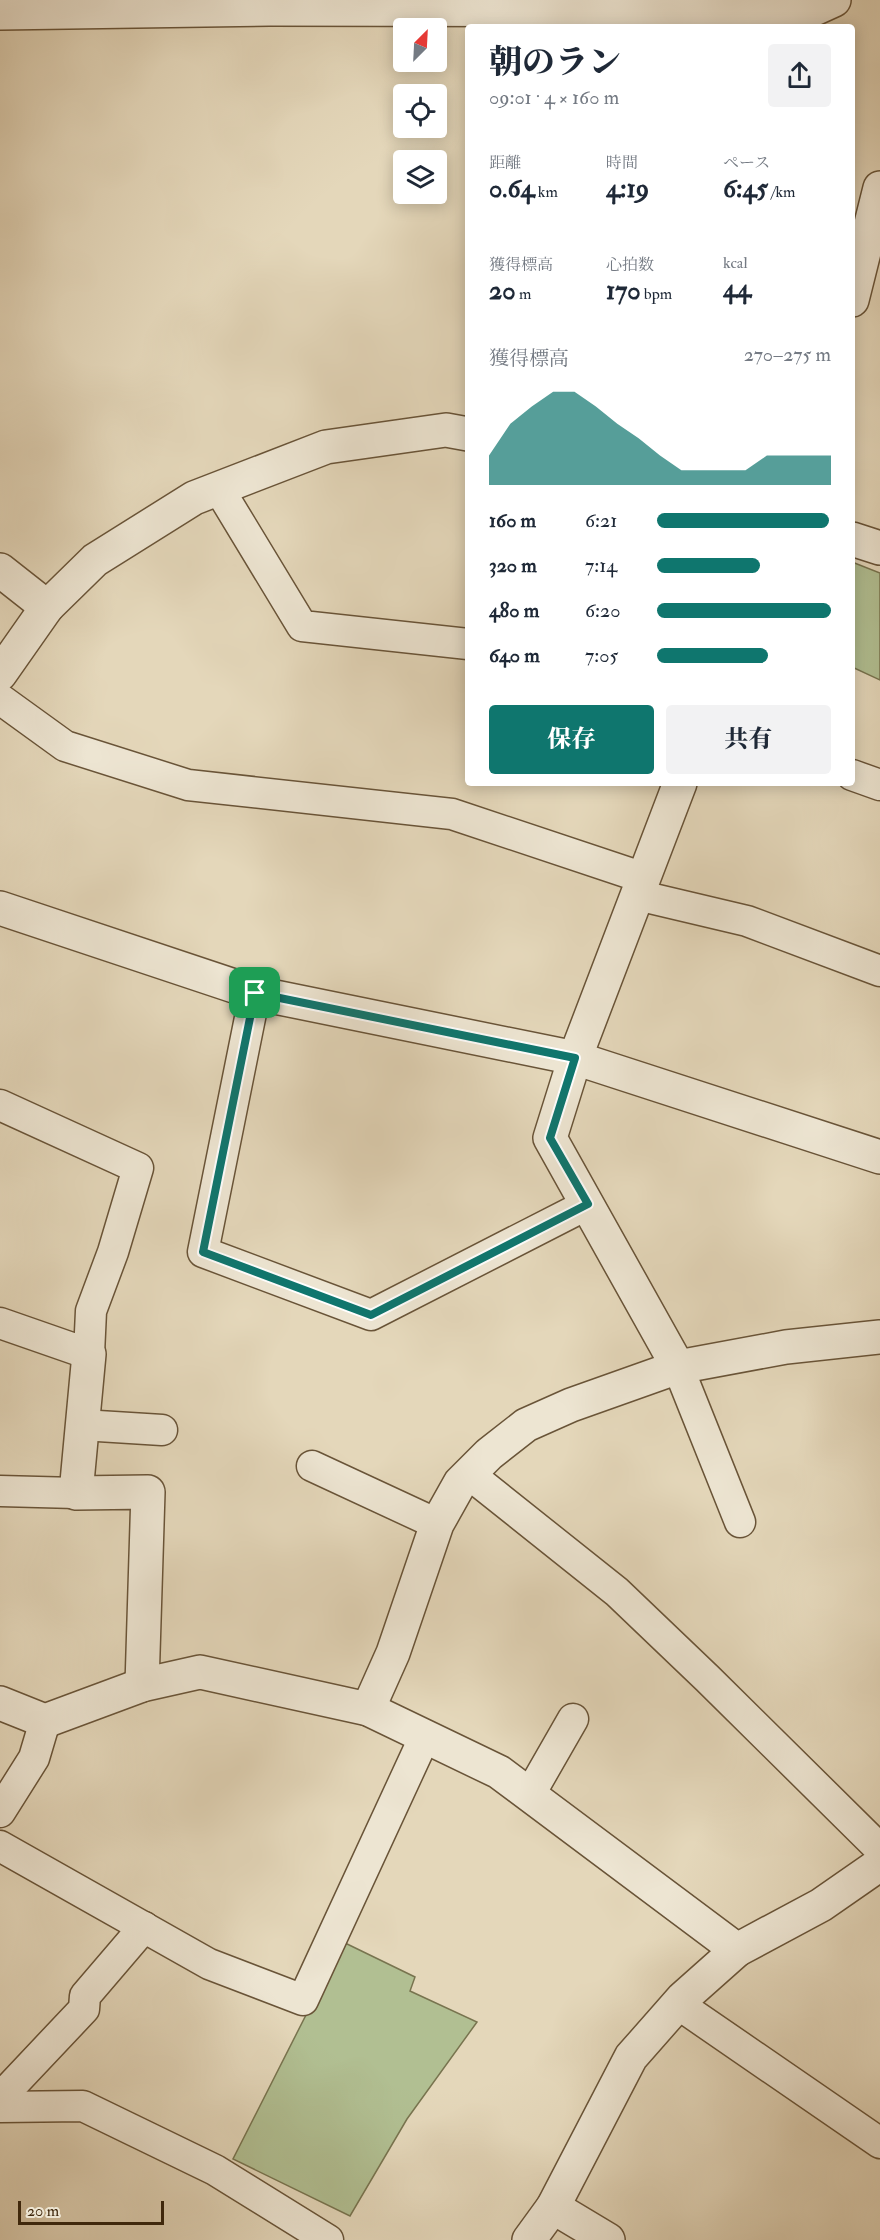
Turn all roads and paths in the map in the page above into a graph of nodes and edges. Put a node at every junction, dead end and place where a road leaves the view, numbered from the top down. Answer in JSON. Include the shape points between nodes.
{"nodes":[{"id":1,"x":834,"y":0,"type":"edge"},
{"id":2,"x":270,"y":5,"type":"edge"},
{"id":3,"x":708,"y":5,"type":"edge"},
{"id":4,"x":0,"y":13,"type":"edge"},
{"id":5,"x":880,"y":188,"type":"edge"},
{"id":6,"x":855,"y":288,"type":"edge"},
{"id":7,"x":465,"y":433,"type":"edge"},
{"id":8,"x":219,"y":489,"type":"junction"},
{"id":9,"x":855,"y":540,"type":"edge"},
{"id":10,"x":880,"y":548,"type":"edge"},
{"id":11,"x":0,"y":570,"type":"edge"},
{"id":12,"x":46,"y":607,"type":"junction"},
{"id":13,"x":465,"y":644,"type":"edge"},
{"id":14,"x":0,"y":674,"type":"edge"},
{"id":15,"x":0,"y":699,"type":"edge"},
{"id":16,"x":855,"y":776,"type":"edge"},
{"id":17,"x":880,"y":785,"type":"edge"},
{"id":18,"x":679,"y":786,"type":"edge"},
{"id":19,"x":640,"y":887,"type":"junction"},
{"id":20,"x":0,"y":908,"type":"edge"},
{"id":21,"x":880,"y":971,"type":"edge"},
{"id":22,"x":255,"y":993,"type":"junction"},
{"id":23,"x":575,"y":1058,"type":"junction"},
{"id":24,"x":0,"y":1105,"type":"edge"},
{"id":25,"x":880,"y":1157,"type":"edge"},
{"id":26,"x":588,"y":1204,"type":"junction"},
{"id":27,"x":0,"y":1323,"type":"edge"},
{"id":28,"x":880,"y":1337,"type":"edge"},
{"id":29,"x":89,"y":1354,"type":"junction"},
{"id":30,"x":678,"y":1367,"type":"junction"},
{"id":31,"x":82,"y":1425,"type":"junction"},
{"id":32,"x":162,"y":1430,"type":"dead end"},
{"id":33,"x":312,"y":1466,"type":"dead end"},
{"id":34,"x":469,"y":1474,"type":"junction"},
{"id":35,"x":0,"y":1491,"type":"edge"},
{"id":36,"x":76,"y":1493,"type":"junction"},
{"id":37,"x":740,"y":1522,"type":"dead end"},
{"id":38,"x":437,"y":1524,"type":"junction"},
{"id":39,"x":142,"y":1685,"type":"junction"},
{"id":40,"x":0,"y":1703,"type":"edge"},
{"id":41,"x":368,"y":1709,"type":"junction"},
{"id":42,"x":573,"y":1719,"type":"dead end"},
{"id":43,"x":45,"y":1721,"type":"junction"},
{"id":44,"x":425,"y":1736,"type":"junction"},
{"id":45,"x":530,"y":1794,"type":"junction"},
{"id":46,"x":0,"y":1812,"type":"edge"},
{"id":47,"x":0,"y":1846,"type":"edge"},
{"id":48,"x":880,"y":1849,"type":"edge"},
{"id":49,"x":880,"y":1864,"type":"edge"},
{"id":50,"x":144,"y":1927,"type":"junction"},
{"id":51,"x":737,"y":1950,"type":"junction"},
{"id":52,"x":678,"y":2004,"type":"junction"},
{"id":53,"x":0,"y":2098,"type":"edge"},
{"id":54,"x":0,"y":2107,"type":"edge"},
{"id":55,"x":880,"y":2143,"type":"edge"},
{"id":56,"x":553,"y":2207,"type":"junction"},
{"id":57,"x":317,"y":2238,"type":"edge"},
{"id":58,"x":529,"y":2240,"type":"edge"},
{"id":59,"x":608,"y":2240,"type":"edge"}],
"edges":[{"from":1,"to":3,"type":"street","via":[[812,10]]},
{"from":2,"to":3,"type":"street"},
{"from":2,"to":4,"type":"street"},
{"from":5,"to":6,"type":"street"},
{"from":7,"to":8,"type":"street","via":[[446,430],[326,447]]},
{"from":8,"to":12,"type":"street","via":[[194,498],[95,560]]},
{"from":8,"to":13,"type":"lane","via":[[302,626]]},
{"from":9,"to":10,"type":"street"},
{"from":11,"to":12,"type":"street"},
{"from":12,"to":14,"type":"street"},
{"from":15,"to":19,"type":"lane","via":[[65,746],[188,785],[452,814]]},
{"from":16,"to":17,"type":"lane"},
{"from":18,"to":19,"type":"street"},
{"from":19,"to":21,"type":"lane","via":[[747,921]]},
{"from":19,"to":23,"type":"street"},
{"from":20,"to":22,"type":"street"},
{"from":22,"to":23,"type":"street"},
{"from":22,"to":26,"type":"lane","via":[[203,1252],[371,1315]]},
{"from":23,"to":25,"type":"street"},
{"from":23,"to":26,"type":"street","via":[[550,1138]]},
{"from":24,"to":29,"type":"lane","via":[[138,1168],[91,1311]]},
{"from":26,"to":30,"type":"street"},
{"from":27,"to":29,"type":"lane"},
{"from":28,"to":30,"type":"street","via":[[786,1347]]},
{"from":29,"to":31,"type":"street"},
{"from":30,"to":34,"type":"street","via":[[526,1425]]},
{"from":30,"to":37,"type":"lane"},
{"from":31,"to":32,"type":"lane"},
{"from":31,"to":36,"type":"street"},
{"from":33,"to":38,"type":"lane"},
{"from":34,"to":38,"type":"street"},
{"from":34,"to":48,"type":"lane","via":[[617,1592]]},
{"from":35,"to":36,"type":"lane"},
{"from":36,"to":39,"type":"street","via":[[148,1492]]},
{"from":38,"to":41,"type":"street","via":[[393,1653]]},
{"from":39,"to":41,"type":"street","via":[[200,1672]]},
{"from":39,"to":43,"type":"street"},
{"from":40,"to":43,"type":"street"},
{"from":41,"to":44,"type":"street"},
{"from":42,"to":45,"type":"lane"},
{"from":43,"to":46,"type":"lane","via":[[34,1758]]},
{"from":44,"to":45,"type":"street","via":[[499,1772]]},
{"from":44,"to":50,"type":"lane","via":[[303,2000],[209,1964]]},
{"from":45,"to":51,"type":"street"},
{"from":47,"to":50,"type":"lane"},
{"from":49,"to":51,"type":"street","via":[[821,1905]]},
{"from":50,"to":53,"type":"lane","via":[[85,1996],[84,2009]]},
{"from":51,"to":52,"type":"street"},
{"from":52,"to":55,"type":"lane"},
{"from":52,"to":56,"type":"street","via":[[632,2057]]},
{"from":54,"to":57,"type":"lane","via":[[83,2106],[215,2170]]},
{"from":56,"to":58,"type":"street"},
{"from":56,"to":59,"type":"street"}]}
